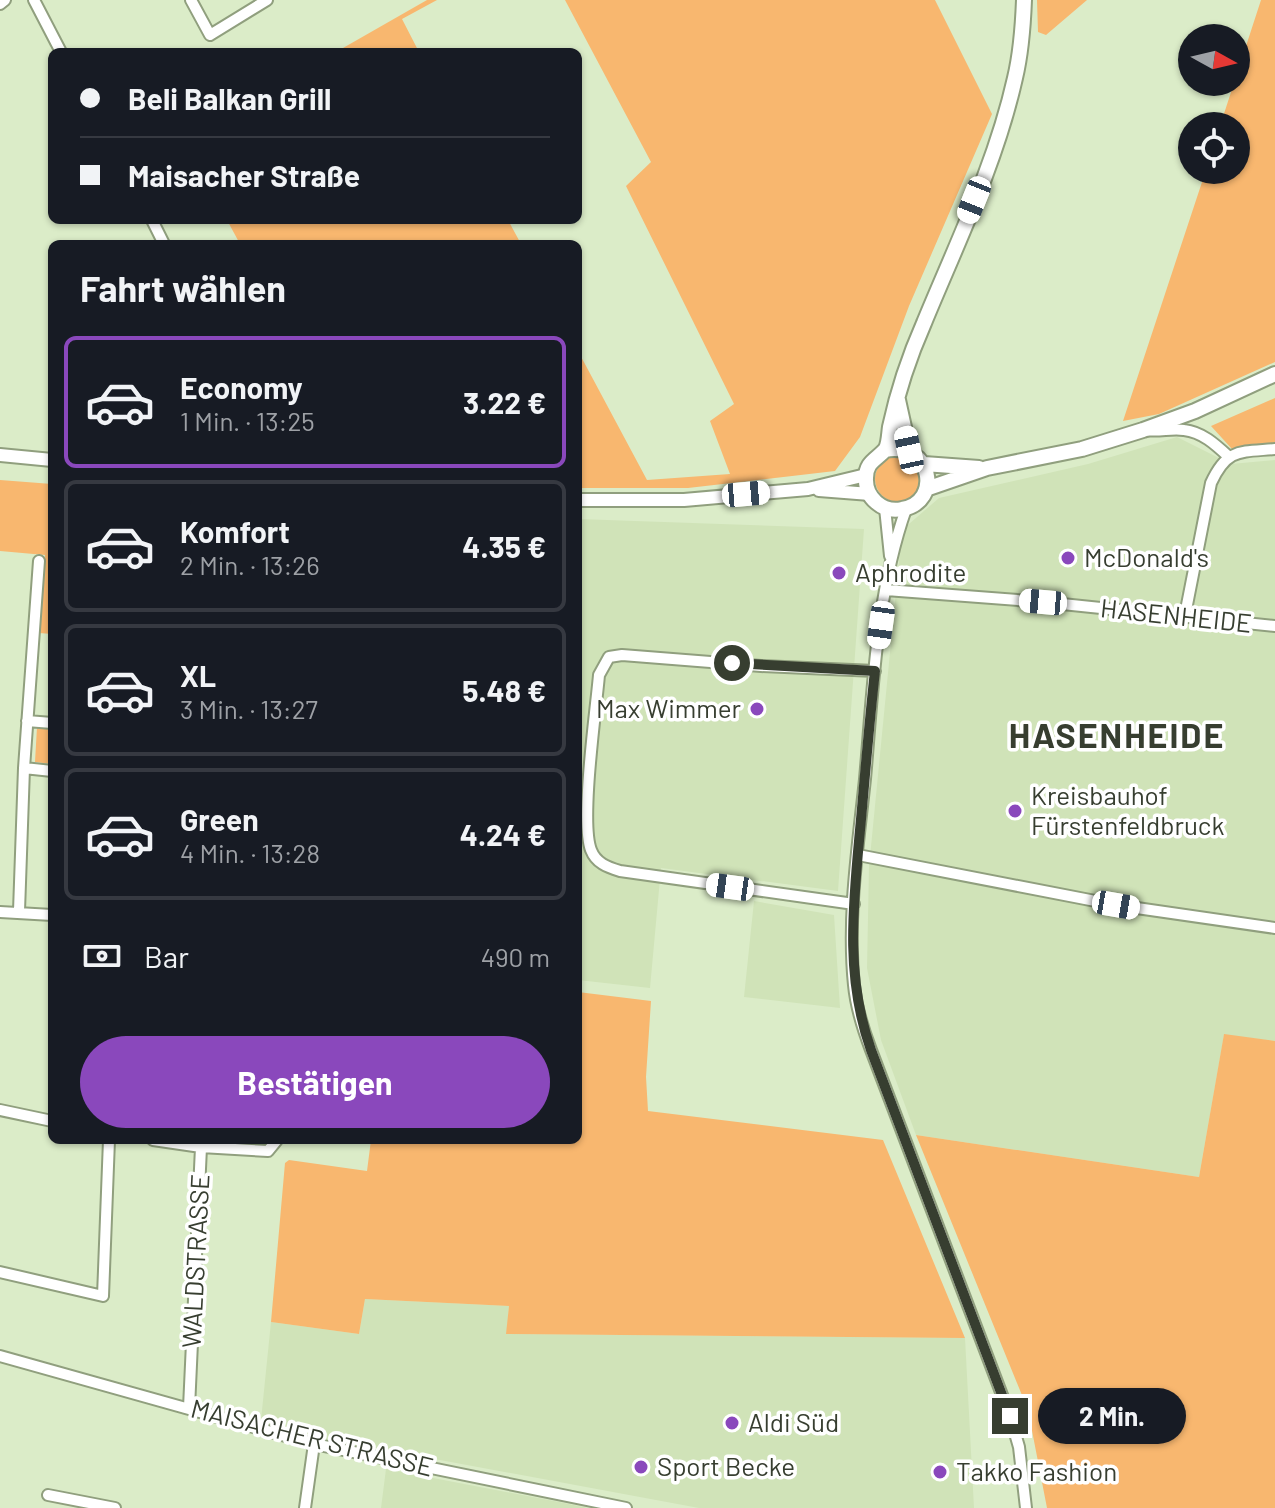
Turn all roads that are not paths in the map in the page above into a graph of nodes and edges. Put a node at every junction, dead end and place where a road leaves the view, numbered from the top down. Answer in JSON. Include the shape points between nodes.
{"nodes":[{"id":1,"x":5,"y":0,"type":"edge"},
{"id":2,"x":34,"y":0,"type":"edge"},
{"id":3,"x":191,"y":0,"type":"edge"},
{"id":4,"x":267,"y":0,"type":"edge"},
{"id":5,"x":1024,"y":0,"type":"edge"},
{"id":6,"x":0,"y":4,"type":"edge"},
{"id":7,"x":59,"y":48,"type":"edge"},
{"id":8,"x":1275,"y":374,"type":"edge"},
{"id":9,"x":897,"y":395,"type":"junction"},
{"id":10,"x":1143,"y":430,"type":"junction"},
{"id":11,"x":1275,"y":449,"type":"edge"},
{"id":12,"x":885,"y":450,"type":"junction"},
{"id":13,"x":909,"y":450,"type":"junction"},
{"id":14,"x":0,"y":455,"type":"edge"},
{"id":15,"x":1228,"y":456,"type":"junction"},
{"id":16,"x":48,"y":460,"type":"edge"},
{"id":17,"x":924,"y":464,"type":"junction"},
{"id":18,"x":987,"y":468,"type":"junction"},
{"id":19,"x":866,"y":475,"type":"junction"},
{"id":20,"x":808,"y":489,"type":"junction"},
{"id":21,"x":926,"y":489,"type":"junction"},
{"id":22,"x":870,"y":494,"type":"junction"},
{"id":23,"x":582,"y":500,"type":"edge"},
{"id":24,"x":885,"y":508,"type":"junction"},
{"id":25,"x":906,"y":509,"type":"junction"},
{"id":26,"x":39,"y":561,"type":"dead end"},
{"id":27,"x":890,"y":562,"type":"junction"},
{"id":28,"x":886,"y":590,"type":"junction"},
{"id":29,"x":1185,"y":615,"type":"junction"},
{"id":30,"x":1275,"y":626,"type":"edge"},
{"id":31,"x":875,"y":671,"type":"junction"},
{"id":32,"x":27,"y":721,"type":"junction"},
{"id":33,"x":48,"y":723,"type":"edge"},
{"id":34,"x":24,"y":768,"type":"junction"},
{"id":35,"x":48,"y":771,"type":"edge"},
{"id":36,"x":858,"y":855,"type":"junction"},
{"id":37,"x":854,"y":904,"type":"junction"},
{"id":38,"x":19,"y":911,"type":"junction"},
{"id":39,"x":0,"y":912,"type":"edge"},
{"id":40,"x":48,"y":915,"type":"edge"},
{"id":41,"x":1275,"y":928,"type":"edge"},
{"id":42,"x":0,"y":1110,"type":"edge"},
{"id":43,"x":48,"y":1120,"type":"edge"},
{"id":44,"x":109,"y":1144,"type":"edge"},
{"id":45,"x":180,"y":1144,"type":"edge"},
{"id":46,"x":274,"y":1144,"type":"edge"},
{"id":47,"x":201,"y":1147,"type":"junction"},
{"id":48,"x":0,"y":1272,"type":"edge"},
{"id":49,"x":0,"y":1356,"type":"edge"},
{"id":50,"x":189,"y":1408,"type":"junction"},
{"id":51,"x":314,"y":1444,"type":"junction"},
{"id":52,"x":48,"y":1495,"type":"dead end"},
{"id":53,"x":61,"y":1503,"type":"edge"},
{"id":54,"x":115,"y":1508,"type":"edge"},
{"id":55,"x":305,"y":1508,"type":"edge"},
{"id":56,"x":626,"y":1508,"type":"edge"},
{"id":57,"x":1026,"y":1508,"type":"edge"}],
"edges":[{"from":1,"to":6,"type":"street"},
{"from":2,"to":7,"type":"street"},
{"from":3,"to":4,"type":"street","via":[[210,35]]},
{"from":5,"to":9,"type":"main road","via":[[1007,108]]},
{"from":8,"to":10,"type":"main road"},
{"from":9,"to":12,"type":"main road"},
{"from":9,"to":13,"type":"main road"},
{"from":10,"to":15,"type":"street","via":[[1183,429],[1208,438]]},
{"from":10,"to":18,"type":"main road","via":[[1082,449]]},
{"from":11,"to":15,"type":"street"},
{"from":12,"to":13,"type":"main road"},
{"from":12,"to":19,"type":"main road","via":[[872,460]]},
{"from":13,"to":17,"type":"main road"},
{"from":14,"to":16,"type":"street"},
{"from":15,"to":29,"type":"street","via":[[1211,483]]},
{"from":17,"to":18,"type":"main road"},
{"from":17,"to":21,"type":"main road"},
{"from":18,"to":21,"type":"main road"},
{"from":19,"to":20,"type":"street"},
{"from":19,"to":22,"type":"main road"},
{"from":20,"to":22,"type":"street"},
{"from":20,"to":23,"type":"street","via":[[684,500]]},
{"from":21,"to":25,"type":"main road"},
{"from":22,"to":24,"type":"main road"},
{"from":24,"to":25,"type":"main road"},
{"from":24,"to":27,"type":"street"},
{"from":25,"to":27,"type":"street"},
{"from":26,"to":32,"type":"street"},
{"from":27,"to":28,"type":"street"},
{"from":28,"to":29,"type":"street","name":"HASENHEIDE"},
{"from":28,"to":31,"type":"street"},
{"from":29,"to":30,"type":"street","name":"HASENHEIDE"},
{"from":31,"to":36,"type":"street"},
{"from":31,"to":37,"type":"street","via":[[622,655],[609,657],[599,675],[588,811],[588,838],[598,861],[620,871]]},
{"from":32,"to":33,"type":"street"},
{"from":32,"to":34,"type":"street"},
{"from":34,"to":35,"type":"street"},
{"from":34,"to":38,"type":"street"},
{"from":36,"to":37,"type":"street"},
{"from":36,"to":41,"type":"street","via":[[1116,905]]},
{"from":37,"to":57,"type":"street","via":[[854,986],[861,1020],[1010,1416]]},
{"from":38,"to":39,"type":"street"},
{"from":38,"to":40,"type":"street"},
{"from":42,"to":43,"type":"street"},
{"from":44,"to":48,"type":"street","via":[[103,1296]]},
{"from":45,"to":47,"type":"street"},
{"from":46,"to":47,"type":"street","name":"WALDSTRASSE","via":[[268,1151]]},
{"from":47,"to":50,"type":"street","name":"WALDSTRASSE"},
{"from":49,"to":50,"type":"street","name":"MAISACHER STRASSE"},
{"from":50,"to":51,"type":"street","name":"MAISACHER STRASSE"},
{"from":51,"to":55,"type":"street"},
{"from":51,"to":56,"type":"street","name":"MAISACHER STRASSE"},
{"from":52,"to":53,"type":"street"},
{"from":53,"to":54,"type":"street"}]}
